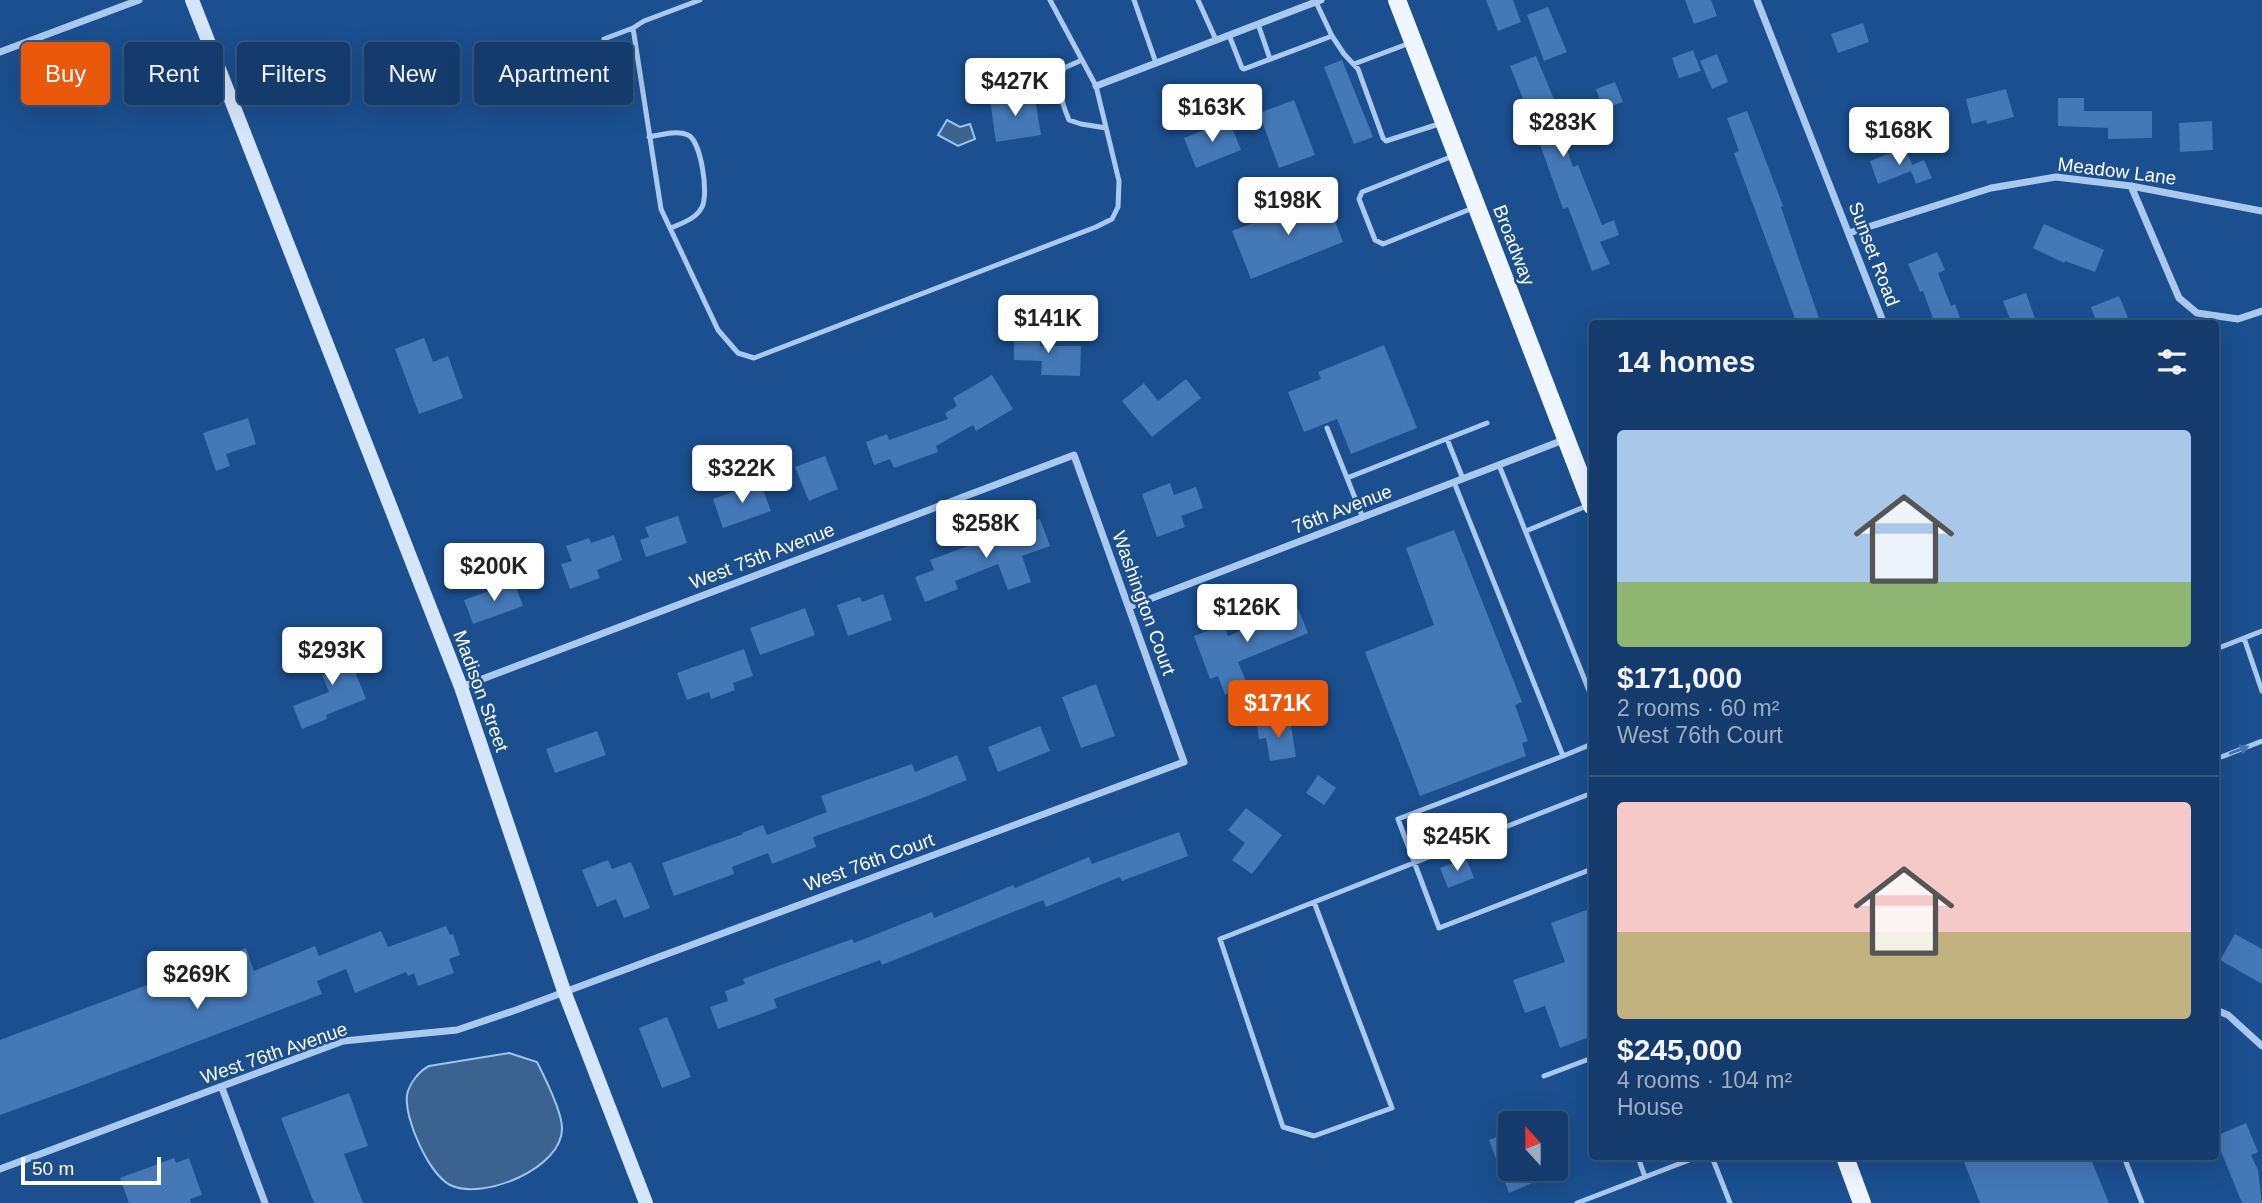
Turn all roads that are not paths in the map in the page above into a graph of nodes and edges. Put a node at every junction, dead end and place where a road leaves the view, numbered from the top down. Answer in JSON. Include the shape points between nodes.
{"nodes":[{"id":1,"x":139,"y":0,"type":"edge"},
{"id":2,"x":192,"y":0,"type":"edge"},
{"id":3,"x":700,"y":0,"type":"edge"},
{"id":4,"x":1050,"y":0,"type":"edge"},
{"id":5,"x":1134,"y":0,"type":"edge"},
{"id":6,"x":1199,"y":0,"type":"edge"},
{"id":7,"x":1397,"y":0,"type":"edge"},
{"id":8,"x":1757,"y":0,"type":"edge"},
{"id":9,"x":1317,"y":1,"type":"edge"},
{"id":10,"x":1258,"y":24,"type":"junction"},
{"id":11,"x":633,"y":27,"type":"junction"},
{"id":12,"x":1229,"y":35,"type":"junction"},
{"id":13,"x":1332,"y":36,"type":"junction"},
{"id":14,"x":604,"y":39,"type":"dead end"},
{"id":15,"x":1216,"y":40,"type":"junction"},
{"id":16,"x":1413,"y":42,"type":"junction"},
{"id":17,"x":0,"y":52,"type":"edge"},
{"id":18,"x":1270,"y":59,"type":"junction"},
{"id":19,"x":1082,"y":60,"type":"junction"},
{"id":20,"x":1156,"y":63,"type":"junction"},
{"id":21,"x":1354,"y":64,"type":"junction"},
{"id":22,"x":1096,"y":86,"type":"junction"},
{"id":23,"x":1444,"y":122,"type":"junction"},
{"id":24,"x":1106,"y":128,"type":"junction"},
{"id":25,"x":649,"y":137,"type":"junction"},
{"id":26,"x":1457,"y":155,"type":"junction"},
{"id":27,"x":2131,"y":186,"type":"junction"},
{"id":28,"x":1476,"y":207,"type":"junction"},
{"id":29,"x":2262,"y":211,"type":"edge"},
{"id":30,"x":671,"y":228,"type":"junction"},
{"id":31,"x":1849,"y":233,"type":"junction"},
{"id":32,"x":2262,"y":311,"type":"edge"},
{"id":33,"x":1882,"y":320,"type":"edge"},
{"id":34,"x":1487,"y":423,"type":"dead end"},
{"id":35,"x":1328,"y":428,"type":"dead end"},
{"id":36,"x":1447,"y":439,"type":"junction"},
{"id":37,"x":1567,"y":439,"type":"junction"},
{"id":38,"x":1074,"y":455,"type":"joint"},
{"id":39,"x":1499,"y":465,"type":"junction"},
{"id":40,"x":1347,"y":478,"type":"junction"},
{"id":41,"x":1463,"y":479,"type":"junction"},
{"id":42,"x":1454,"y":482,"type":"junction"},
{"id":43,"x":1589,"y":497,"type":"edge"},
{"id":44,"x":1589,"y":506,"type":"edge"},
{"id":45,"x":1363,"y":517,"type":"junction"},
{"id":46,"x":1526,"y":531,"type":"junction"},
{"id":47,"x":1129,"y":607,"type":"junction"},
{"id":48,"x":2262,"y":631,"type":"edge"},
{"id":49,"x":2244,"y":638,"type":"junction"},
{"id":50,"x":2219,"y":648,"type":"edge"},
{"id":51,"x":461,"y":687,"type":"junction"},
{"id":52,"x":1589,"y":690,"type":"edge"},
{"id":53,"x":2262,"y":691,"type":"edge"},
{"id":54,"x":2262,"y":741,"type":"edge"},
{"id":55,"x":1589,"y":745,"type":"edge"},
{"id":56,"x":1563,"y":756,"type":"junction"},
{"id":57,"x":2219,"y":758,"type":"edge"},
{"id":58,"x":1184,"y":762,"type":"joint"},
{"id":59,"x":1589,"y":794,"type":"edge"},
{"id":60,"x":1414,"y":863,"type":"junction"},
{"id":61,"x":1589,"y":870,"type":"edge"},
{"id":62,"x":1314,"y":902,"type":"junction"},
{"id":63,"x":564,"y":991,"type":"junction"},
{"id":64,"x":2219,"y":1011,"type":"edge"},
{"id":65,"x":2262,"y":1046,"type":"edge"},
{"id":66,"x":1589,"y":1059,"type":"edge"},
{"id":67,"x":1544,"y":1076,"type":"dead end"},
{"id":68,"x":222,"y":1088,"type":"junction"},
{"id":69,"x":1639,"y":1160,"type":"edge"},
{"id":70,"x":1689,"y":1160,"type":"edge"},
{"id":71,"x":1713,"y":1160,"type":"edge"},
{"id":72,"x":1845,"y":1160,"type":"edge"},
{"id":73,"x":2125,"y":1160,"type":"edge"},
{"id":74,"x":0,"y":1169,"type":"edge"},
{"id":75,"x":1645,"y":1177,"type":"junction"},
{"id":76,"x":1593,"y":1200,"type":"edge"},
{"id":77,"x":265,"y":1203,"type":"edge"},
{"id":78,"x":646,"y":1203,"type":"edge"},
{"id":79,"x":1577,"y":1203,"type":"edge"},
{"id":80,"x":1730,"y":1203,"type":"edge"},
{"id":81,"x":1862,"y":1203,"type":"edge"},
{"id":82,"x":2142,"y":1203,"type":"edge"}],
"edges":[{"from":1,"to":17,"type":"street"},
{"from":2,"to":51,"type":"street","name":"Madison Street"},
{"from":3,"to":11,"type":"lane"},
{"from":4,"to":19,"type":"lane"},
{"from":5,"to":20,"type":"lane"},
{"from":6,"to":15,"type":"lane"},
{"from":7,"to":16,"type":"main road","name":"Broadway"},
{"from":8,"to":31,"type":"street","name":"Sunset Road"},
{"from":9,"to":10,"type":"street"},
{"from":9,"to":13,"type":"lane"},
{"from":10,"to":12,"type":"street"},
{"from":10,"to":18,"type":"lane"},
{"from":11,"to":14,"type":"lane"},
{"from":11,"to":25,"type":"lane"},
{"from":12,"to":15,"type":"street"},
{"from":12,"to":18,"type":"lane","via":[[1242,68]]},
{"from":13,"to":18,"type":"lane"},
{"from":13,"to":21,"type":"lane"},
{"from":15,"to":20,"type":"street"},
{"from":16,"to":21,"type":"lane"},
{"from":16,"to":23,"type":"main road","name":"Broadway"},
{"from":19,"to":22,"type":"lane"},
{"from":19,"to":24,"type":"lane","via":[[1064,68],[1059,82],[1062,104],[1069,120]]},
{"from":20,"to":22,"type":"street"},
{"from":21,"to":23,"type":"lane","via":[[1386,141]]},
{"from":22,"to":24,"type":"lane"},
{"from":23,"to":26,"type":"main road","name":"Broadway"},
{"from":24,"to":30,"type":"lane","via":[[1119,181],[1118,207],[1112,219],[754,358],[738,353],[718,330]]},
{"from":25,"to":30,"type":"lane","via":[[661,209]]},
{"from":25,"to":30,"type":"lane","via":[[675,133],[688,135],[697,144],[706,192],[702,208]]},
{"from":26,"to":28,"type":"main road","name":"Broadway"},
{"from":26,"to":28,"type":"lane","via":[[1362,192],[1359,199],[1376,240],[1382,244]]},
{"from":27,"to":29,"type":"street","name":"Meadow Lane"},
{"from":27,"to":31,"type":"street","name":"Meadow Lane","via":[[2056,177],[1991,188]]},
{"from":27,"to":32,"type":"street","via":[[2179,298],[2197,313],[2238,319]]},
{"from":28,"to":37,"type":"main road","name":"Broadway"},
{"from":31,"to":33,"type":"street","name":"Sunset Road"},
{"from":34,"to":36,"type":"lane"},
{"from":35,"to":40,"type":"lane"},
{"from":36,"to":40,"type":"lane"},
{"from":36,"to":41,"type":"lane"},
{"from":37,"to":39,"type":"street","name":"76th Avenue"},
{"from":37,"to":43,"type":"main road","name":"Broadway"},
{"from":38,"to":47,"type":"street","name":"Washington Court"},
{"from":38,"to":51,"type":"street","name":"West 75th Avenue"},
{"from":39,"to":41,"type":"street","name":"76th Avenue"},
{"from":39,"to":46,"type":"lane"},
{"from":40,"to":45,"type":"lane"},
{"from":41,"to":42,"type":"street","name":"76th Avenue"},
{"from":42,"to":45,"type":"street","name":"76th Avenue"},
{"from":42,"to":56,"type":"lane"},
{"from":44,"to":46,"type":"lane"},
{"from":45,"to":47,"type":"street","name":"76th Avenue"},
{"from":46,"to":52,"type":"lane"},
{"from":47,"to":58,"type":"street","name":"Washington Court"},
{"from":48,"to":49,"type":"lane"},
{"from":49,"to":50,"type":"lane"},
{"from":49,"to":53,"type":"lane"},
{"from":51,"to":63,"type":"street","name":"Madison Street"},
{"from":57,"to":54,"type":"lane","one_way":true},
{"from":55,"to":56,"type":"lane"},
{"from":56,"to":60,"type":"lane","via":[[1398,819]]},
{"from":58,"to":63,"type":"street","name":"West 76th Court"},
{"from":59,"to":60,"type":"lane"},
{"from":60,"to":61,"type":"lane","via":[[1439,928]]},
{"from":60,"to":62,"type":"lane"},
{"from":62,"to":62,"type":"lane","via":[[1220,939],[1283,1126],[1314,1136],[1392,1108]]},
{"from":63,"to":68,"type":"street","name":"West 76th Avenue","via":[[457,1030],[342,1041]]},
{"from":63,"to":78,"type":"street","name":"Madison Street"},
{"from":64,"to":65,"type":"street"},
{"from":66,"to":67,"type":"lane"},
{"from":68,"to":74,"type":"street","name":"West 76th Avenue"},
{"from":68,"to":77,"type":"street"},
{"from":69,"to":75,"type":"lane"},
{"from":70,"to":75,"type":"lane"},
{"from":71,"to":80,"type":"lane"},
{"from":72,"to":81,"type":"main road"},
{"from":73,"to":82,"type":"lane"},
{"from":75,"to":76,"type":"lane"},
{"from":76,"to":79,"type":"lane"}]}
